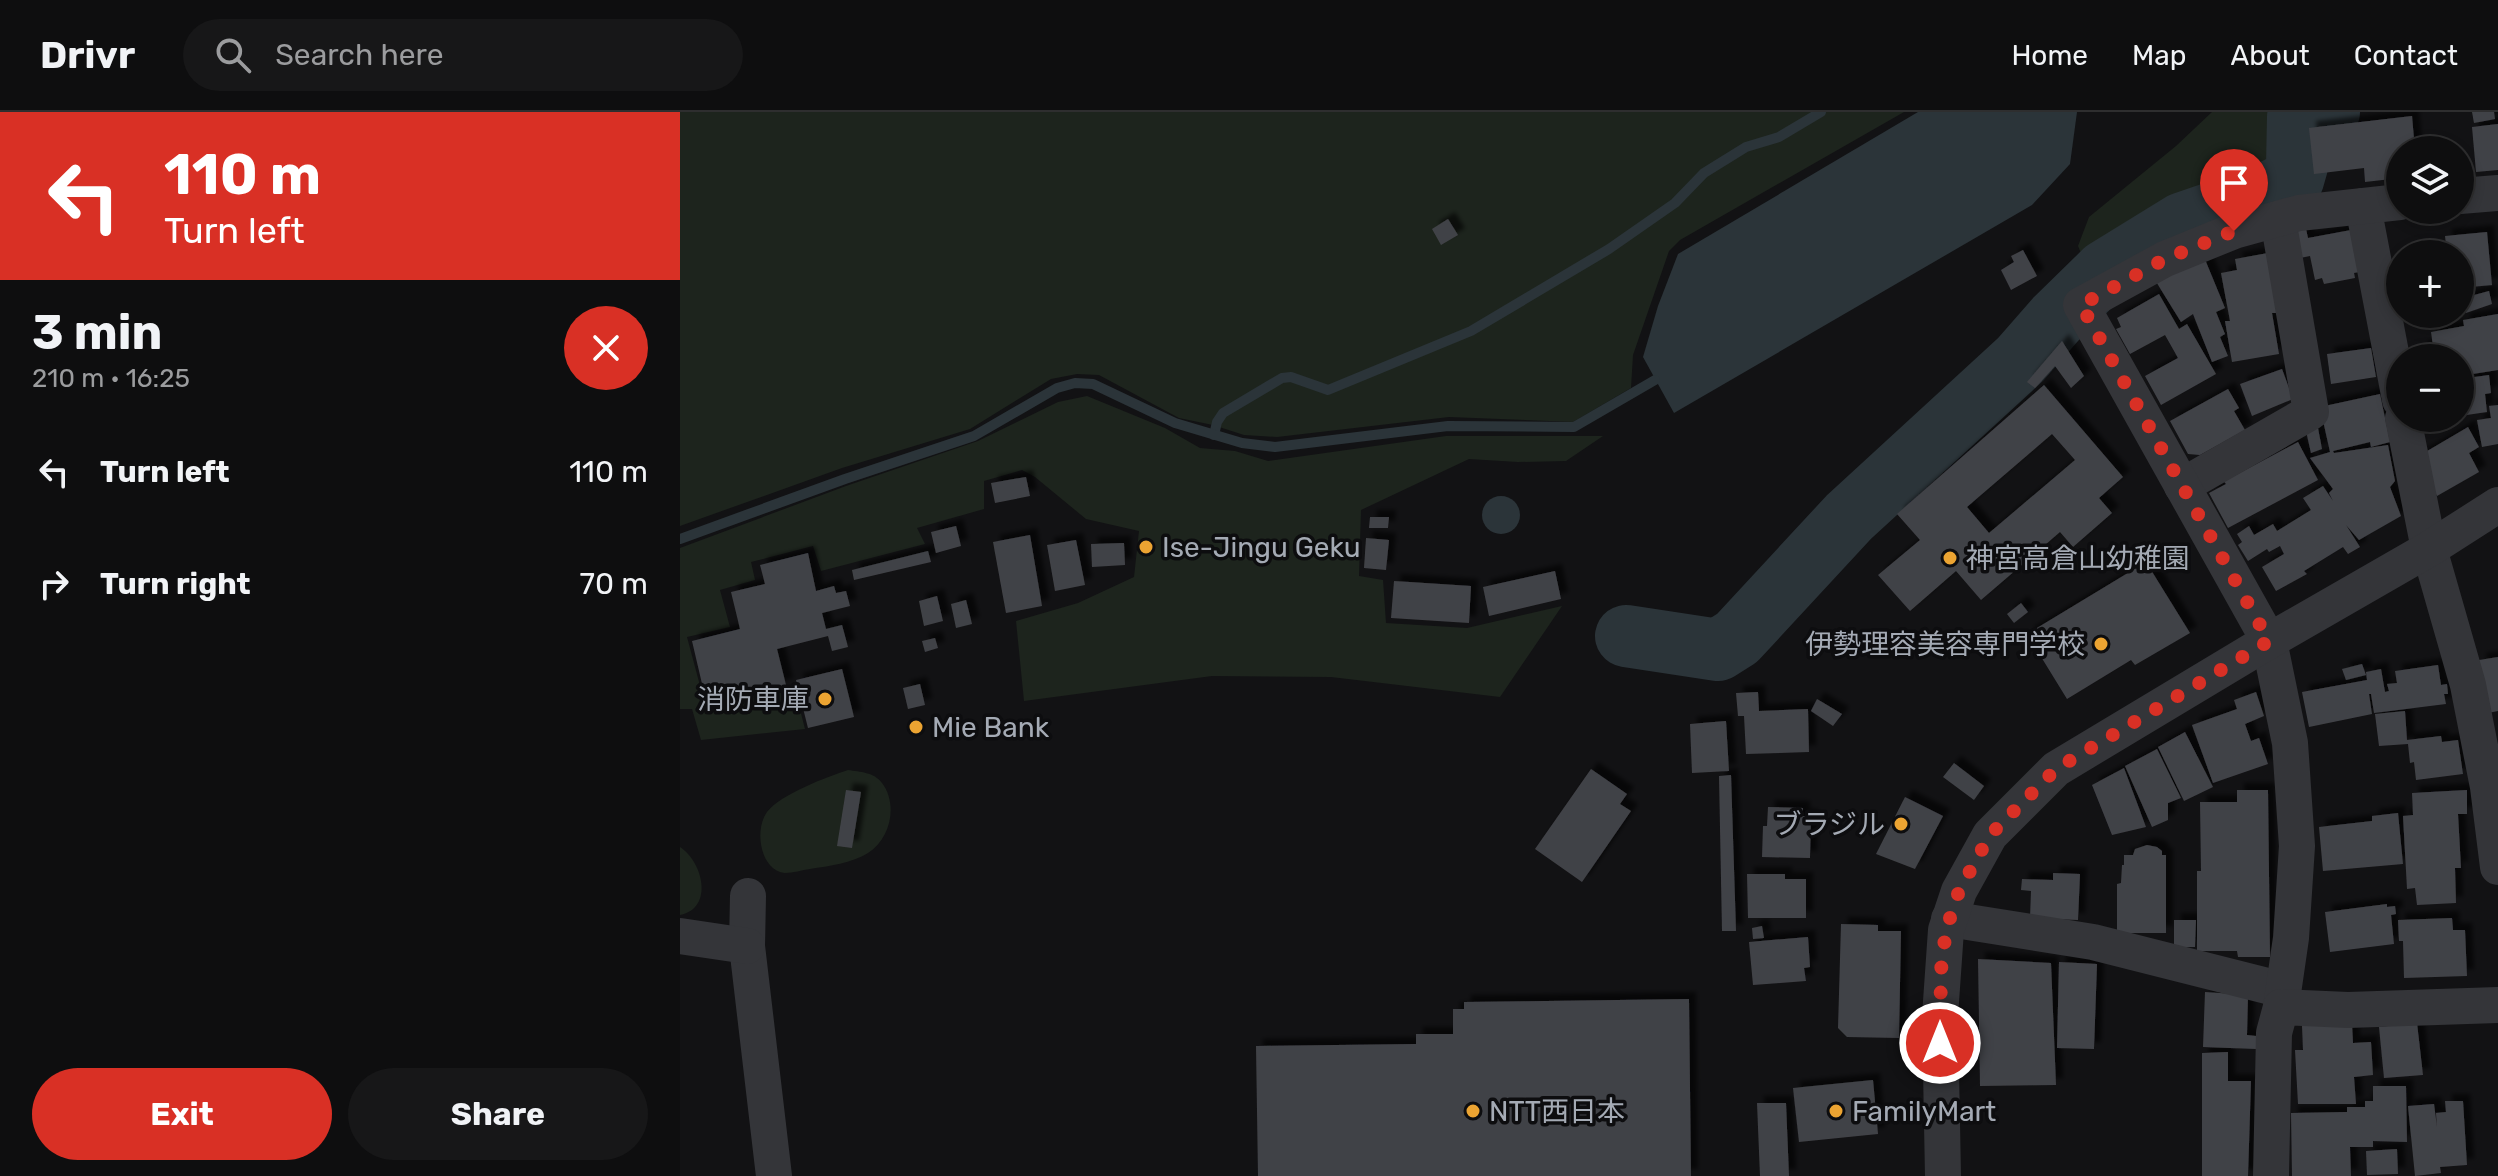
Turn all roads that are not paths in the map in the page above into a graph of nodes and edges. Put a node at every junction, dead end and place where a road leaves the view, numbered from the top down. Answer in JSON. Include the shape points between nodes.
{"nodes":[{"id":1,"x":2498,"y":193,"type":"edge"},
{"id":2,"x":2474,"y":195,"type":"edge"},
{"id":3,"x":2386,"y":204,"type":"edge"},
{"id":4,"x":2363,"y":206,"type":"junction"},
{"id":5,"x":2278,"y":219,"type":"junction"},
{"id":6,"x":2389,"y":344,"type":"edge"},
{"id":7,"x":2406,"y":432,"type":"edge"},
{"id":8,"x":2182,"y":486,"type":"junction"},
{"id":9,"x":2498,"y":505,"type":"edge"},
{"id":10,"x":2429,"y":549,"type":"junction"},
{"id":11,"x":2269,"y":641,"type":"junction"},
{"id":12,"x":2493,"y":786,"type":"edge"},
{"id":13,"x":2498,"y":867,"type":"edge"},
{"id":14,"x":748,"y":896,"type":"dead end"},
{"id":15,"x":1949,"y":919,"type":"junction"},
{"id":16,"x":680,"y":936,"type":"edge"},
{"id":17,"x":747,"y":946,"type":"junction"},
{"id":18,"x":2282,"y":998,"type":"junction"},
{"id":19,"x":2498,"y":1005,"type":"edge"},
{"id":20,"x":774,"y":1176,"type":"edge"},
{"id":21,"x":1943,"y":1176,"type":"edge"},
{"id":22,"x":2271,"y":1176,"type":"edge"}],
"edges":[{"from":1,"to":2,"type":"street"},
{"from":3,"to":4,"type":"street"},
{"from":4,"to":5,"type":"street"},
{"from":4,"to":6,"type":"street"},
{"from":5,"to":8,"type":"street","via":[[2311,412]]},
{"from":5,"to":8,"type":"street","via":[[2165,259],[2081,305]]},
{"from":7,"to":10,"type":"street"},
{"from":8,"to":11,"type":"street"},
{"from":9,"to":10,"type":"street"},
{"from":10,"to":11,"type":"street"},
{"from":10,"to":12,"type":"street"},
{"from":11,"to":15,"type":"street","via":[[2056,769],[1990,835]]},
{"from":11,"to":18,"type":"street","via":[[2290,743],[2297,846]]},
{"from":12,"to":13,"type":"street"},
{"from":14,"to":17,"type":"street"},
{"from":15,"to":18,"type":"street","via":[[2093,942]]},
{"from":15,"to":21,"type":"street","via":[[1941,970]]},
{"from":16,"to":17,"type":"street"},
{"from":17,"to":20,"type":"street"},
{"from":18,"to":19,"type":"street","via":[[2348,1010]]},
{"from":18,"to":22,"type":"street","via":[[2274,1033]]}]}
